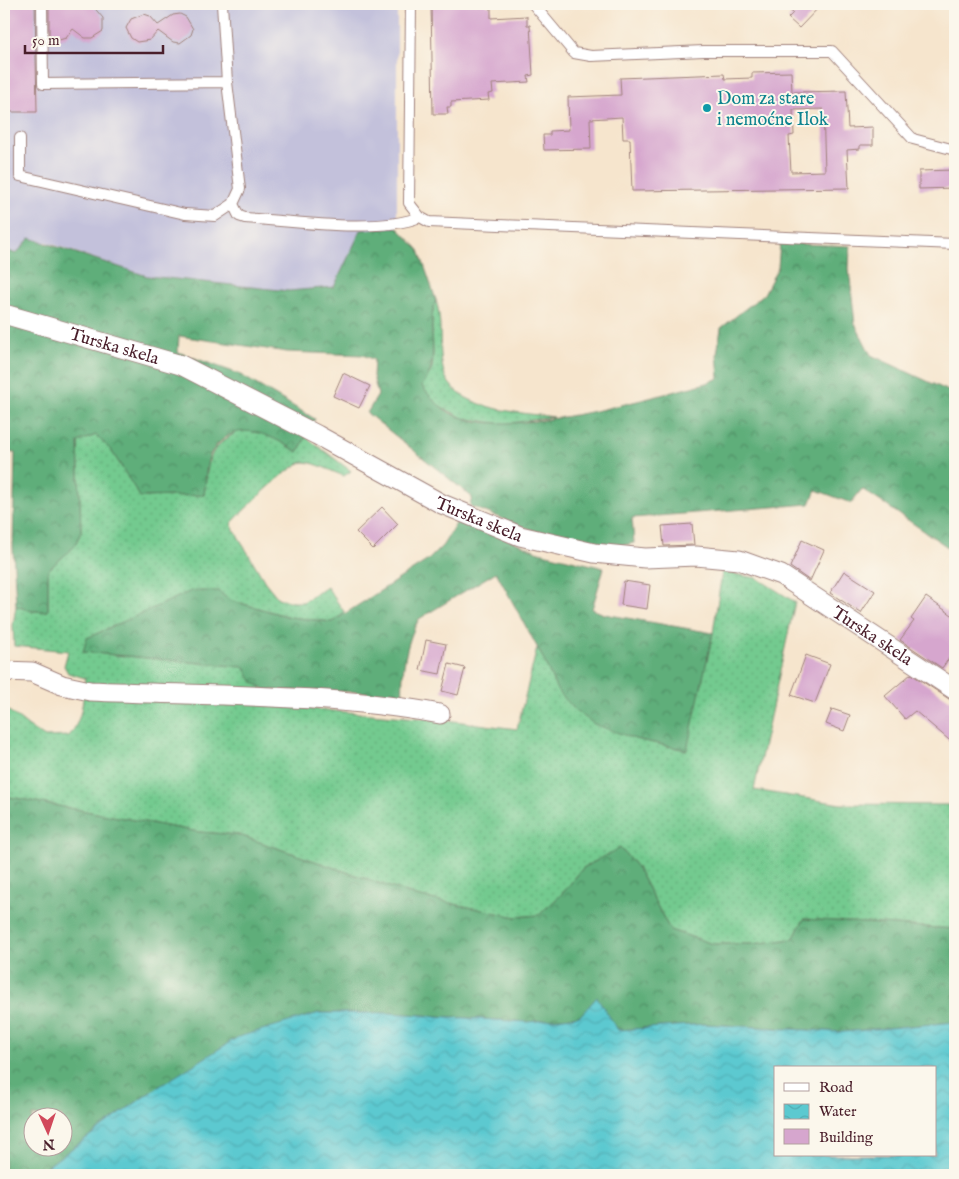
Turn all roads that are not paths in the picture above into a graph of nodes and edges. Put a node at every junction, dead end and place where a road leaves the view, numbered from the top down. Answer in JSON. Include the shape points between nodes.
{"nodes":[{"id":1,"x":42,"y":4,"type":"edge"},
{"id":2,"x":222,"y":4,"type":"edge"},
{"id":3,"x":411,"y":4,"type":"edge"},
{"id":4,"x":533,"y":4,"type":"edge"},
{"id":5,"x":228,"y":82,"type":"junction"},
{"id":6,"x":20,"y":138,"type":"dead end"},
{"id":7,"x":955,"y":150,"type":"edge"},
{"id":8,"x":233,"y":204,"type":"junction"},
{"id":9,"x":420,"y":217,"type":"junction"},
{"id":10,"x":955,"y":244,"type":"edge"},
{"id":11,"x":4,"y":314,"type":"edge"},
{"id":12,"x":4,"y":671,"type":"edge"},
{"id":13,"x":955,"y":690,"type":"edge"},
{"id":14,"x":440,"y":714,"type":"dead end"}],
"edges":[{"from":1,"to":5,"type":"lane","via":[[42,84]]},
{"from":2,"to":5,"type":"lane"},
{"from":3,"to":9,"type":"lane","via":[[409,203]]},
{"from":4,"to":7,"type":"lane","via":[[574,53],[591,56],[704,51],[832,51],[913,139]]},
{"from":5,"to":8,"type":"lane","via":[[240,190]]},
{"from":6,"to":8,"type":"lane","via":[[20,176],[185,214],[215,216]]},
{"from":8,"to":9,"type":"lane","via":[[239,216],[245,218],[355,225],[403,224]]},
{"from":9,"to":10,"type":"lane","via":[[429,222]]},
{"from":11,"to":13,"type":"street","name":"Turska skela","via":[[181,365],[442,504],[520,536],[594,553],[645,558],[696,556],[739,560],[781,575]]},
{"from":12,"to":14,"type":"street","via":[[32,672],[62,685],[90,691],[300,699],[400,706]]}]}
